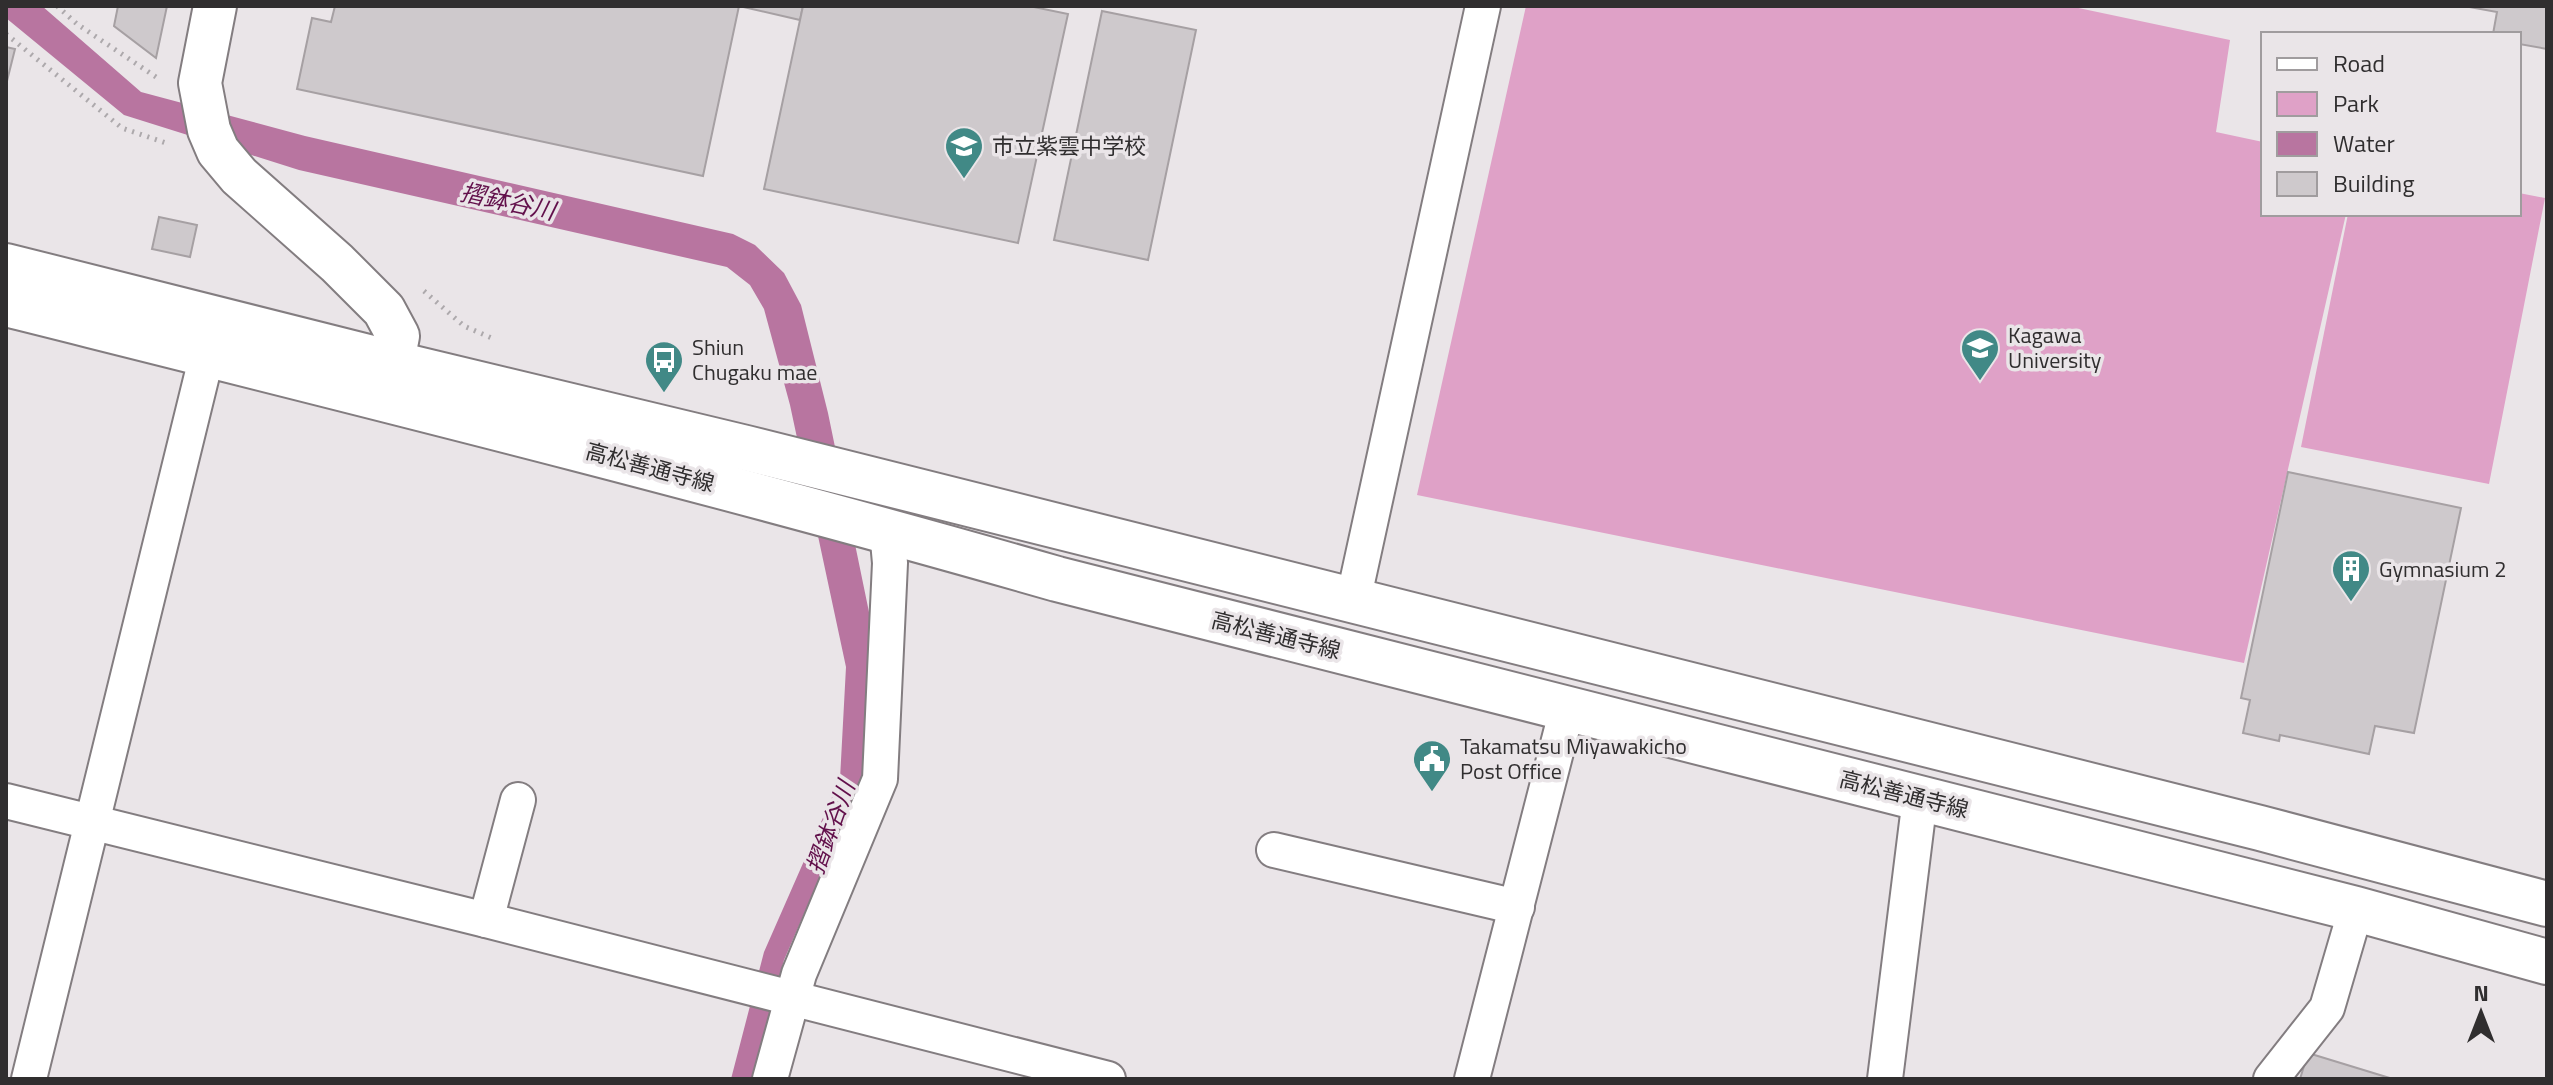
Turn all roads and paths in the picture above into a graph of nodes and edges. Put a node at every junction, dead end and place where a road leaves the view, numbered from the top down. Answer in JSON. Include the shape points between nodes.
{"nodes":[{"id":1,"x":57,"y":6,"type":"edge"},
{"id":2,"x":215,"y":6,"type":"edge"},
{"id":3,"x":1483,"y":6,"type":"edge"},
{"id":4,"x":6,"y":34,"type":"edge"},
{"id":5,"x":202,"y":94,"type":"junction"},
{"id":6,"x":171,"y":145,"type":"dead end"},
{"id":7,"x":6,"y":266,"type":"edge"},
{"id":8,"x":416,"y":283,"type":"dead end"},
{"id":9,"x":6,"y":304,"type":"edge"},
{"id":10,"x":500,"y":341,"type":"dead end"},
{"id":11,"x":202,"y":375,"type":"dead end"},
{"id":12,"x":389,"y":382,"type":"junction"},
{"id":13,"x":887,"y":530,"type":"junction"},
{"id":14,"x":1353,"y":601,"type":"junction"},
{"id":15,"x":1567,"y":709,"type":"junction"},
{"id":16,"x":1920,"y":798,"type":"junction"},
{"id":17,"x":518,"y":800,"type":"dead end"},
{"id":18,"x":6,"y":801,"type":"edge"},
{"id":19,"x":92,"y":822,"type":"junction"},
{"id":20,"x":1274,"y":850,"type":"dead end"},
{"id":21,"x":2547,"y":904,"type":"edge"},
{"id":22,"x":1517,"y":907,"type":"junction"},
{"id":23,"x":2356,"y":909,"type":"junction"},
{"id":24,"x":486,"y":920,"type":"junction"},
{"id":25,"x":2547,"y":962,"type":"edge"},
{"id":26,"x":774,"y":994,"type":"junction"},
{"id":27,"x":29,"y":1079,"type":"edge"},
{"id":28,"x":770,"y":1079,"type":"edge"},
{"id":29,"x":1108,"y":1079,"type":"edge"},
{"id":30,"x":1472,"y":1079,"type":"edge"},
{"id":31,"x":1885,"y":1079,"type":"edge"},
{"id":32,"x":2271,"y":1079,"type":"edge"}],
"edges":[{"from":1,"to":5,"type":"path","via":[[161,80]]},
{"from":2,"to":5,"type":"street"},
{"from":3,"to":14,"type":"street"},
{"from":4,"to":6,"type":"path","via":[[122,128]]},
{"from":5,"to":12,"type":"street","via":[[218,151],[239,176],[384,310],[398,336]]},
{"from":7,"to":12,"type":"main road","name":"高松善通寺線"},
{"from":8,"to":10,"type":"path","via":[[464,326]]},
{"from":9,"to":12,"type":"main road","name":"高松善通寺線"},
{"from":11,"to":19,"type":"street"},
{"from":12,"to":13,"type":"main road","name":"高松善通寺線","via":[[520,432]]},
{"from":12,"to":14,"type":"main road","name":"高松善通寺線","via":[[746,448]]},
{"from":13,"to":15,"type":"main road","name":"高松善通寺線","via":[[1057,579]]},
{"from":13,"to":26,"type":"street","via":[[880,779],[799,974]]},
{"from":14,"to":21,"type":"main road","name":"高松善通寺線"},
{"from":15,"to":16,"type":"main road","name":"高松善通寺線"},
{"from":15,"to":22,"type":"street"},
{"from":16,"to":23,"type":"main road","name":"高松善通寺線"},
{"from":16,"to":31,"type":"street"},
{"from":17,"to":24,"type":"street"},
{"from":18,"to":19,"type":"street"},
{"from":19,"to":24,"type":"street"},
{"from":19,"to":27,"type":"street"},
{"from":20,"to":22,"type":"street"},
{"from":22,"to":30,"type":"street"},
{"from":23,"to":25,"type":"main road","name":"高松善通寺線"},
{"from":23,"to":32,"type":"street","via":[[2327,1008]]},
{"from":24,"to":26,"type":"street"},
{"from":26,"to":28,"type":"street"},
{"from":26,"to":29,"type":"street"}]}
